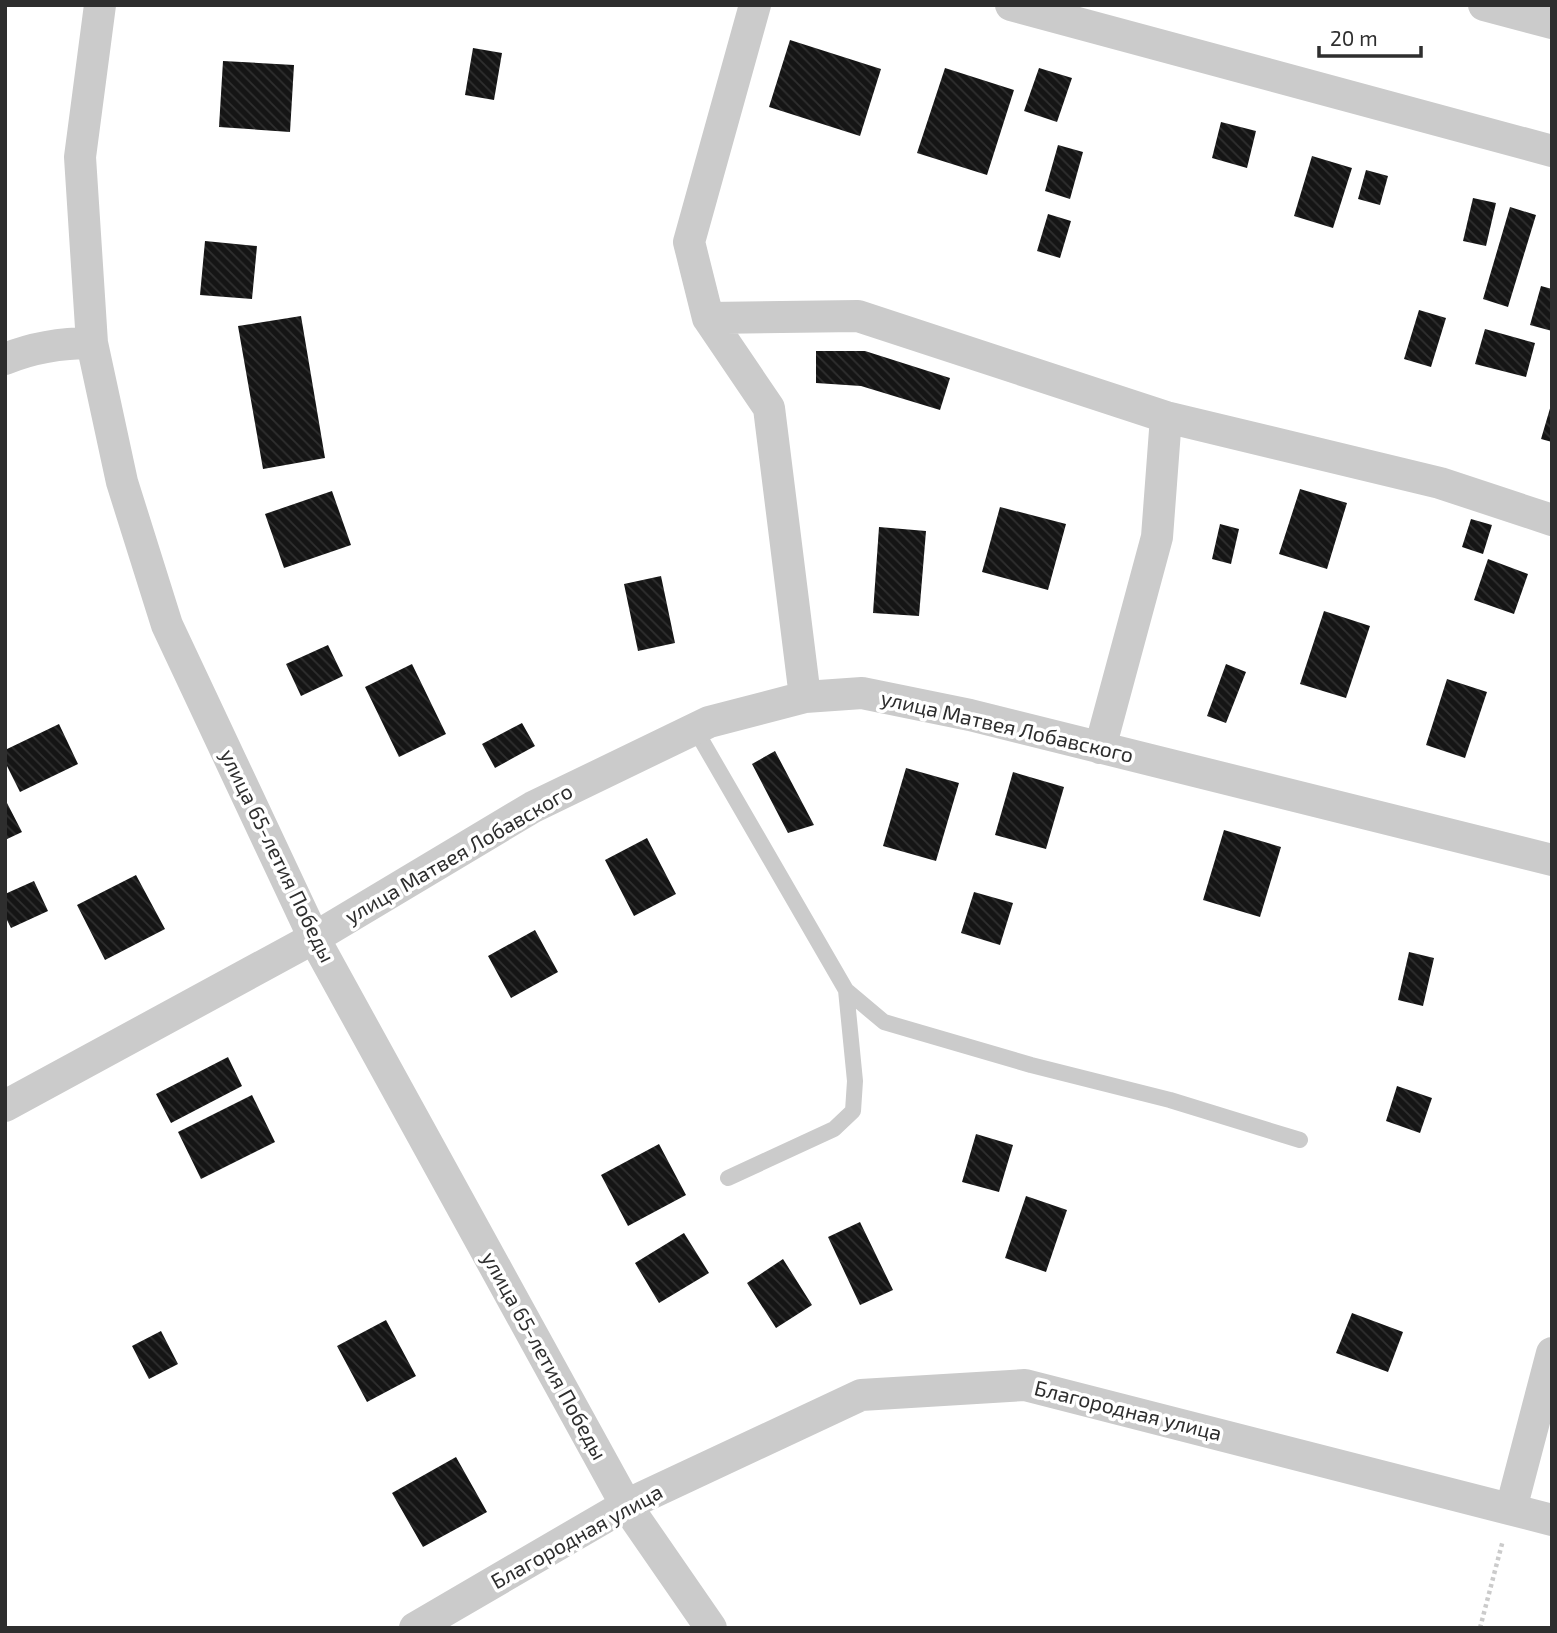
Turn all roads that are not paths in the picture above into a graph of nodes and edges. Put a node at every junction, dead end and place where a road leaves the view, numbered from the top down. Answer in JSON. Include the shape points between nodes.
{"nodes":[{"id":1,"x":100,"y":5,"type":"edge"},
{"id":2,"x":755,"y":5,"type":"edge"},
{"id":3,"x":1011,"y":5,"type":"edge"},
{"id":4,"x":1484,"y":5,"type":"edge"},
{"id":5,"x":1552,"y":23,"type":"edge"},
{"id":6,"x":1552,"y":151,"type":"edge"},
{"id":7,"x":708,"y":318,"type":"junction"},
{"id":8,"x":92,"y":343,"type":"junction"},
{"id":9,"x":5,"y":359,"type":"edge"},
{"id":10,"x":1166,"y":416,"type":"junction"},
{"id":11,"x":1552,"y":520,"type":"edge"},
{"id":12,"x":805,"y":697,"type":"junction"},
{"id":13,"x":695,"y":729,"type":"junction"},
{"id":14,"x":1100,"y":748,"type":"junction"},
{"id":15,"x":1552,"y":860,"type":"edge"},
{"id":16,"x":314,"y":938,"type":"junction"},
{"id":17,"x":846,"y":990,"type":"junction"},
{"id":18,"x":5,"y":1106,"type":"edge"},
{"id":19,"x":1300,"y":1140,"type":"dead end"},
{"id":20,"x":728,"y":1178,"type":"dead end"},
{"id":21,"x":1552,"y":1353,"type":"edge"},
{"id":22,"x":626,"y":1506,"type":"junction"},
{"id":23,"x":1511,"y":1509,"type":"junction"},
{"id":24,"x":1552,"y":1520,"type":"edge"},
{"id":25,"x":415,"y":1628,"type":"edge"},
{"id":26,"x":712,"y":1628,"type":"edge"}],
"edges":[{"from":1,"to":8,"type":"street","name":"улица 65-летия Победы","via":[[80,157]]},
{"from":2,"to":7,"type":"street","via":[[689,242]]},
{"from":3,"to":6,"type":"street"},
{"from":4,"to":5,"type":"street"},
{"from":7,"to":10,"type":"street","via":[[858,316]]},
{"from":7,"to":12,"type":"street","via":[[769,408]]},
{"from":8,"to":9,"type":"street","via":[[62,343]]},
{"from":8,"to":16,"type":"street","name":"улица 65-летия Победы","via":[[122,482],[167,625]]},
{"from":10,"to":11,"type":"street","via":[[1440,484]]},
{"from":10,"to":14,"type":"street","via":[[1157,537]]},
{"from":12,"to":13,"type":"street","name":"улица Матвея Лобавского"},
{"from":12,"to":14,"type":"street","name":"улица Матвея Лобавского","via":[[862,693]]},
{"from":13,"to":16,"type":"street","name":"улица Матвея Лобавского","via":[[533,807]]},
{"from":13,"to":17,"type":"lane"},
{"from":14,"to":15,"type":"street","name":"улица Матвея Лобавского"},
{"from":16,"to":18,"type":"street","name":"улица Матвея Лобавского"},
{"from":16,"to":22,"type":"street","name":"улица 65-летия Победы"},
{"from":17,"to":19,"type":"lane","via":[[884,1022]]},
{"from":17,"to":20,"type":"lane","via":[[855,1081],[853,1111],[834,1129]]},
{"from":21,"to":23,"type":"street"},
{"from":22,"to":23,"type":"street","name":"Благородная улица","via":[[861,1395],[1025,1385]]},
{"from":22,"to":25,"type":"street","name":"Благородная улица"},
{"from":22,"to":26,"type":"street","name":"улица 65-летия Победы"},
{"from":23,"to":24,"type":"street","name":"Благородная улица"}]}
